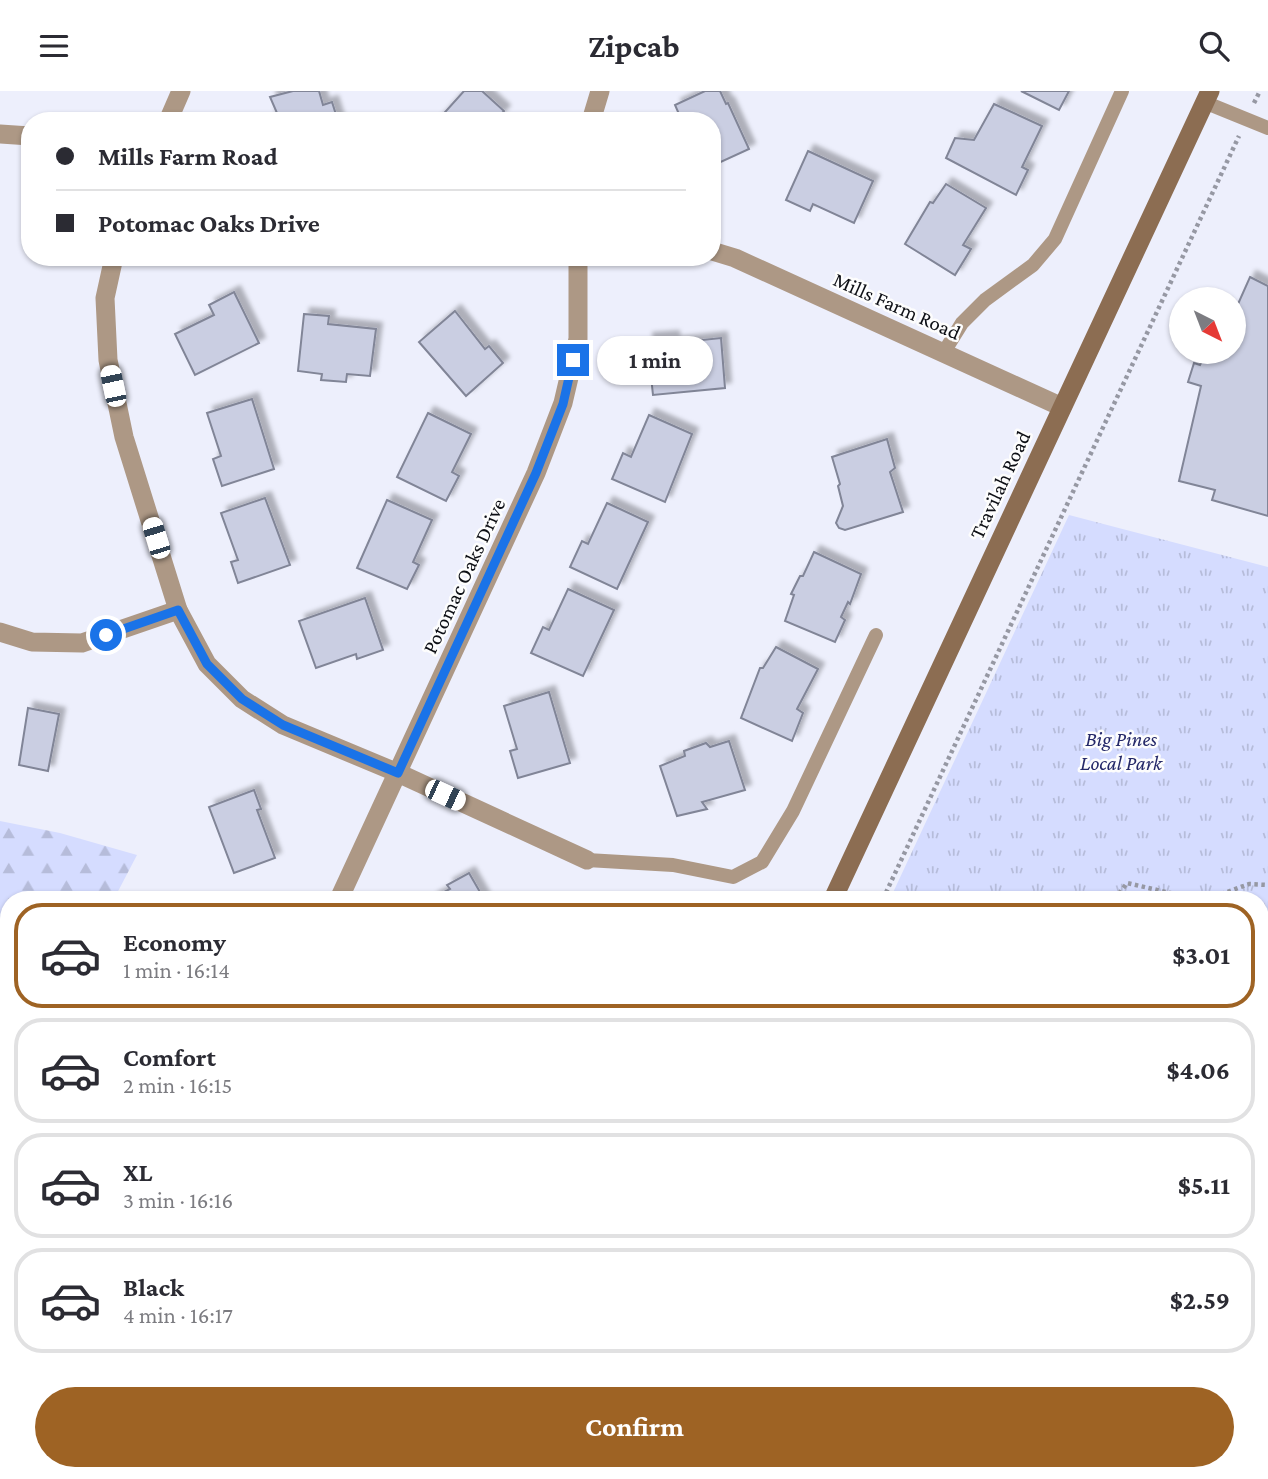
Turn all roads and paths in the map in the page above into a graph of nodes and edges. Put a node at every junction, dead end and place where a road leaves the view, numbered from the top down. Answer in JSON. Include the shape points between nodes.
{"nodes":[{"id":1,"x":181,"y":91,"type":"edge"},
{"id":2,"x":600,"y":91,"type":"edge"},
{"id":3,"x":1122,"y":91,"type":"edge"},
{"id":4,"x":1260,"y":91,"type":"edge"},
{"id":5,"x":1207,"y":96,"type":"edge"},
{"id":6,"x":172,"y":112,"type":"edge"},
{"id":7,"x":594,"y":112,"type":"edge"},
{"id":8,"x":1247,"y":120,"type":"junction"},
{"id":9,"x":1268,"y":128,"type":"edge"},
{"id":10,"x":0,"y":134,"type":"edge"},
{"id":11,"x":21,"y":135,"type":"edge"},
{"id":12,"x":721,"y":254,"type":"edge"},
{"id":13,"x":112,"y":266,"type":"edge"},
{"id":14,"x":578,"y":266,"type":"edge"},
{"id":15,"x":944,"y":352,"type":"junction"},
{"id":16,"x":1062,"y":407,"type":"junction"},
{"id":17,"x":178,"y":610,"type":"junction"},
{"id":18,"x":0,"y":632,"type":"edge"},
{"id":19,"x":876,"y":635,"type":"dead end"},
{"id":20,"x":398,"y":773,"type":"junction"},
{"id":21,"x":587,"y":860,"type":"joint"},
{"id":22,"x":1268,"y":885,"type":"edge"},
{"id":23,"x":343,"y":891,"type":"edge"},
{"id":24,"x":838,"y":891,"type":"edge"},
{"id":25,"x":887,"y":891,"type":"edge"},
{"id":26,"x":1121,"y":891,"type":"edge"},
{"id":27,"x":1162,"y":891,"type":"edge"},
{"id":28,"x":1230,"y":891,"type":"edge"}],
"edges":[{"from":1,"to":6,"type":"street"},
{"from":2,"to":7,"type":"street"},
{"from":3,"to":15,"type":"lane","via":[[1055,239],[1033,265],[961,323]]},
{"from":4,"to":8,"type":"path"},
{"from":5,"to":8,"type":"lane"},
{"from":5,"to":16,"type":"main road","name":"Travilah Road"},
{"from":8,"to":9,"type":"lane"},
{"from":8,"to":25,"type":"path"},
{"from":10,"to":11,"type":"street"},
{"from":12,"to":15,"type":"street","name":"Mills Farm Road"},
{"from":13,"to":17,"type":"street","via":[[105,298],[108,360],[124,437]]},
{"from":14,"to":20,"type":"street","name":"Potomac Oaks Drive","via":[[578,339],[563,404],[536,473]]},
{"from":15,"to":16,"type":"street","name":"Mills Farm Road"},
{"from":16,"to":24,"type":"main road","name":"Travilah Road"},
{"from":17,"to":18,"type":"street","via":[[82,643],[32,642]]},
{"from":17,"to":20,"type":"street","via":[[207,664],[242,699],[283,725]]},
{"from":19,"to":21,"type":"lane","via":[[793,811],[762,862],[733,877],[673,865]]},
{"from":20,"to":21,"type":"street"},
{"from":20,"to":23,"type":"street","name":"Potomac Oaks Drive"},
{"from":22,"to":28,"type":"path","via":[[1249,884]]},
{"from":26,"to":27,"type":"path","via":[[1127,883]]}]}
